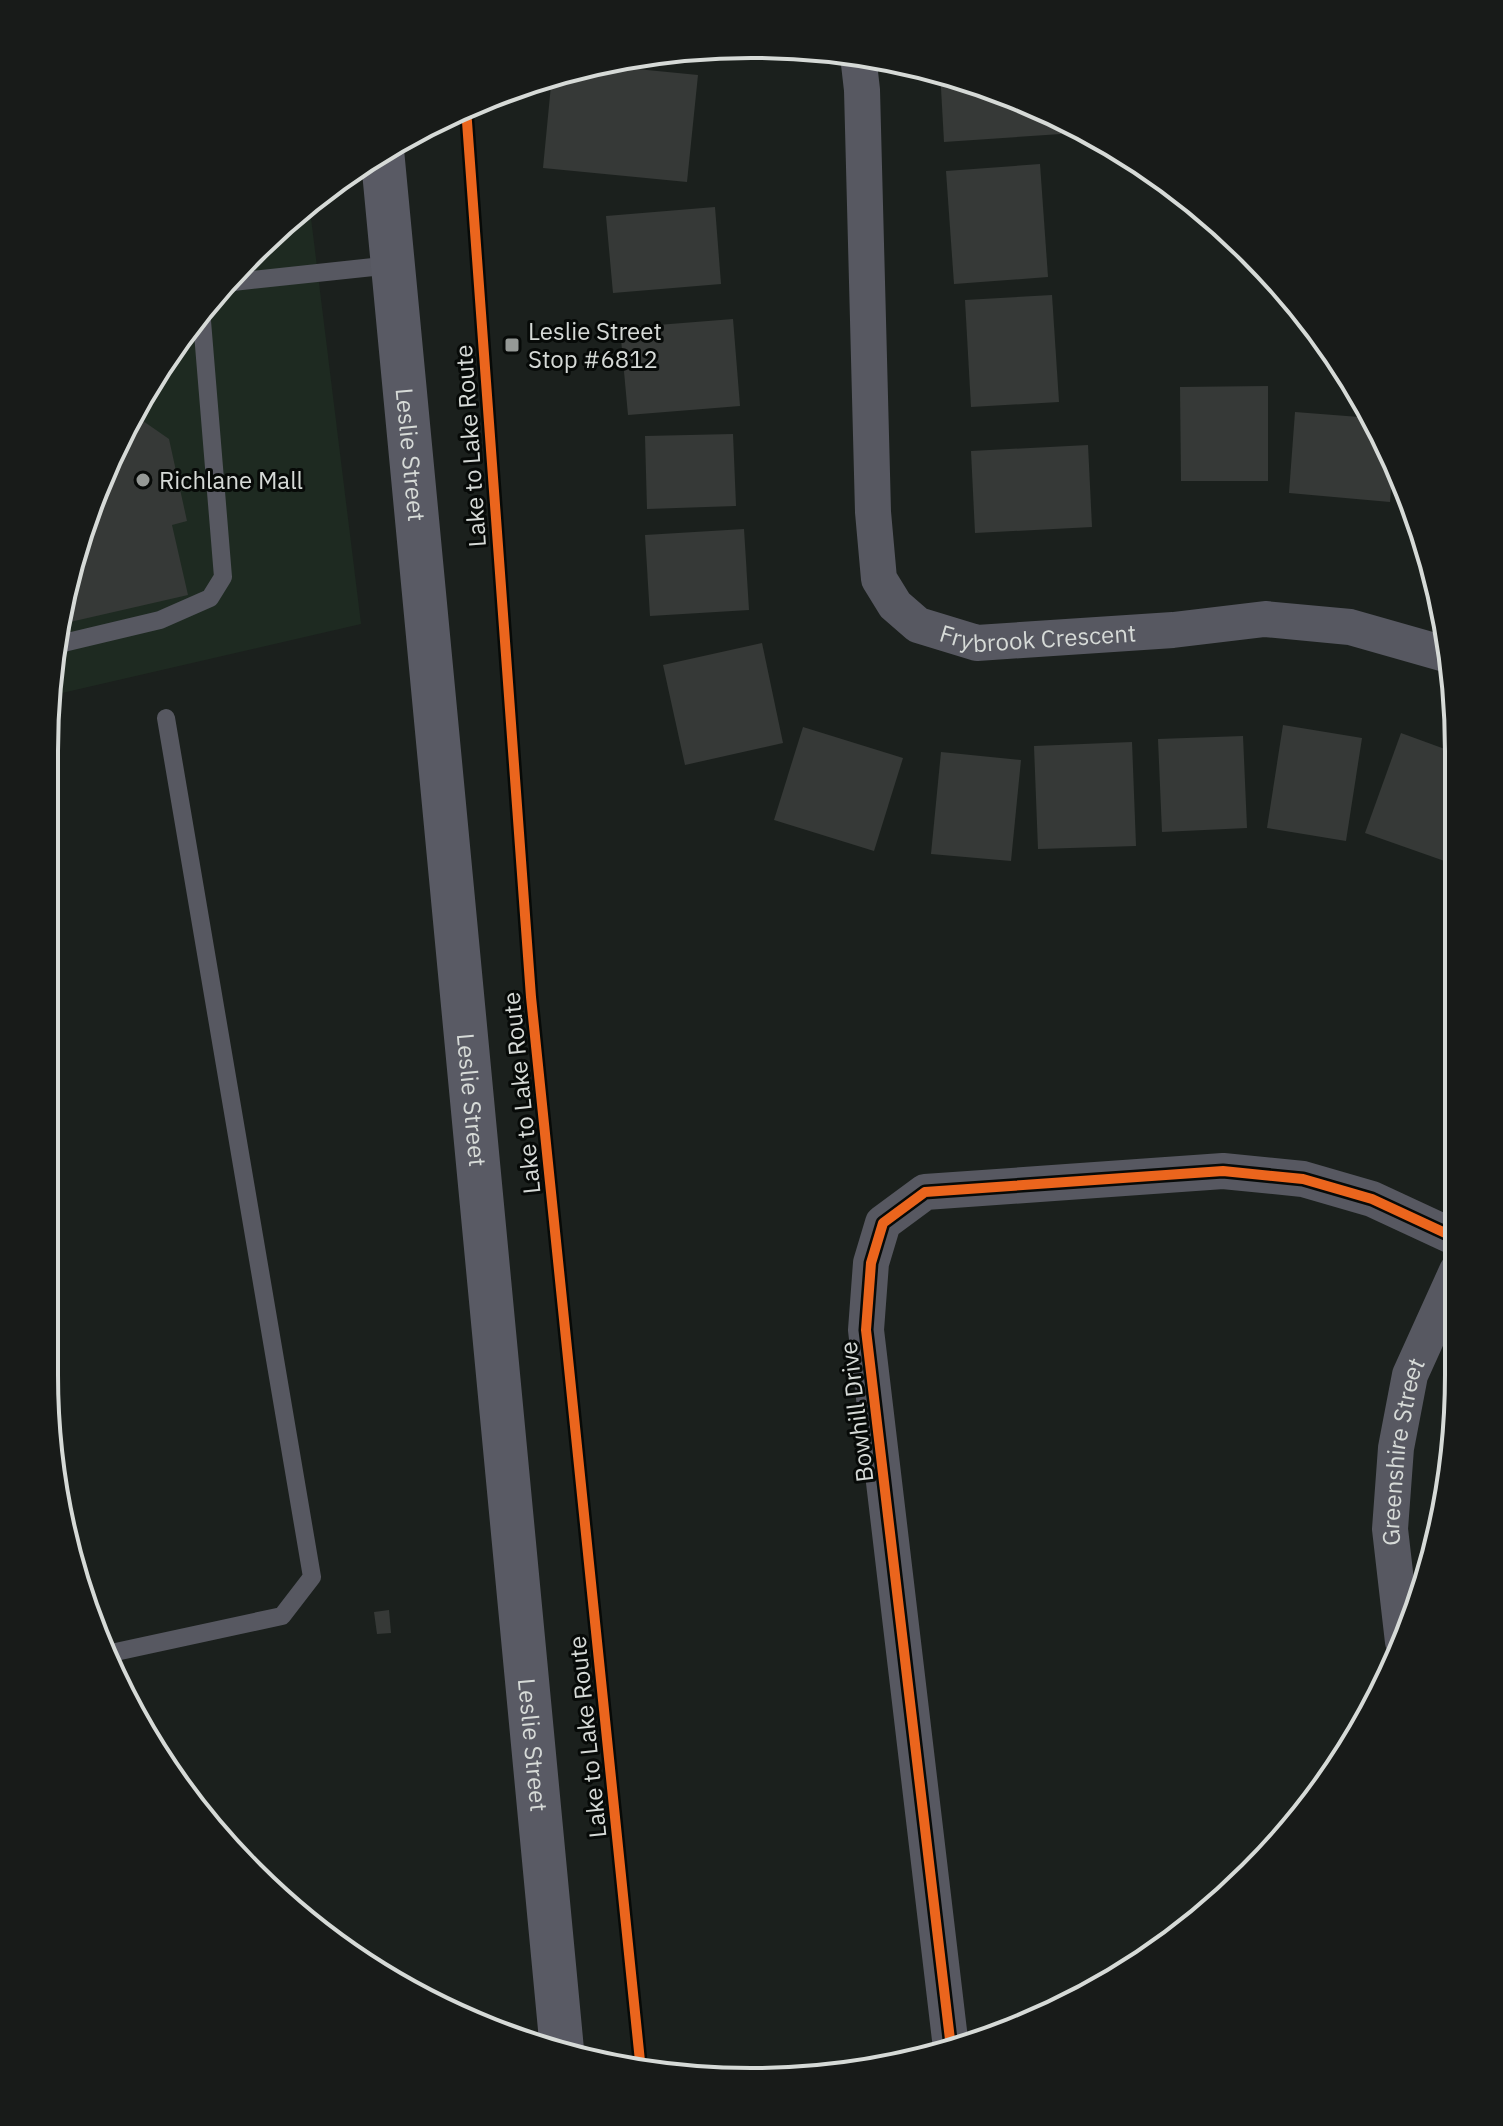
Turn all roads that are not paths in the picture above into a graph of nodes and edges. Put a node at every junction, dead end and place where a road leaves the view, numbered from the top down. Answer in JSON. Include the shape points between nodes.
{"nodes":[{"id":1,"x":859,"y":67,"type":"edge"},
{"id":2,"x":383,"y":164,"type":"edge"},
{"id":3,"x":392,"y":265,"type":"junction"},
{"id":4,"x":242,"y":281,"type":"edge"},
{"id":5,"x":203,"y":327,"type":"edge"},
{"id":6,"x":67,"y":642,"type":"edge"},
{"id":7,"x":1438,"y":652,"type":"edge"},
{"id":8,"x":166,"y":718,"type":"dead end"},
{"id":9,"x":1445,"y":1233,"type":"edge"},
{"id":10,"x":1445,"y":1298,"type":"edge"},
{"id":11,"x":1400,"y":1618,"type":"edge"},
{"id":12,"x":116,"y":1652,"type":"edge"},
{"id":13,"x":950,"y":2038,"type":"edge"},
{"id":14,"x":561,"y":2041,"type":"edge"}],
"edges":[{"from":1,"to":7,"type":"street","name":"Frybrook Crescent","via":[[873,512],[879,579],[895,605],[918,625],[977,643],[1265,619],[1350,627]]},
{"from":2,"to":3,"type":"main road","name":"Leslie Street"},
{"from":3,"to":4,"type":"lane"},
{"from":3,"to":14,"type":"main road","name":"Leslie Street"},
{"from":5,"to":6,"type":"lane","via":[[223,577],[210,598],[160,620]]},
{"from":8,"to":12,"type":"lane","via":[[312,1577],[282,1616]]},
{"from":9,"to":13,"type":"street","name":"Bowhill Drive","via":[[1359,1195],[1303,1179],[1223,1171],[925,1192],[883,1223],[871,1263],[866,1330]]},
{"from":10,"to":11,"type":"street","name":"Greenshire Street","via":[[1410,1375],[1396,1448],[1390,1529]]}]}
